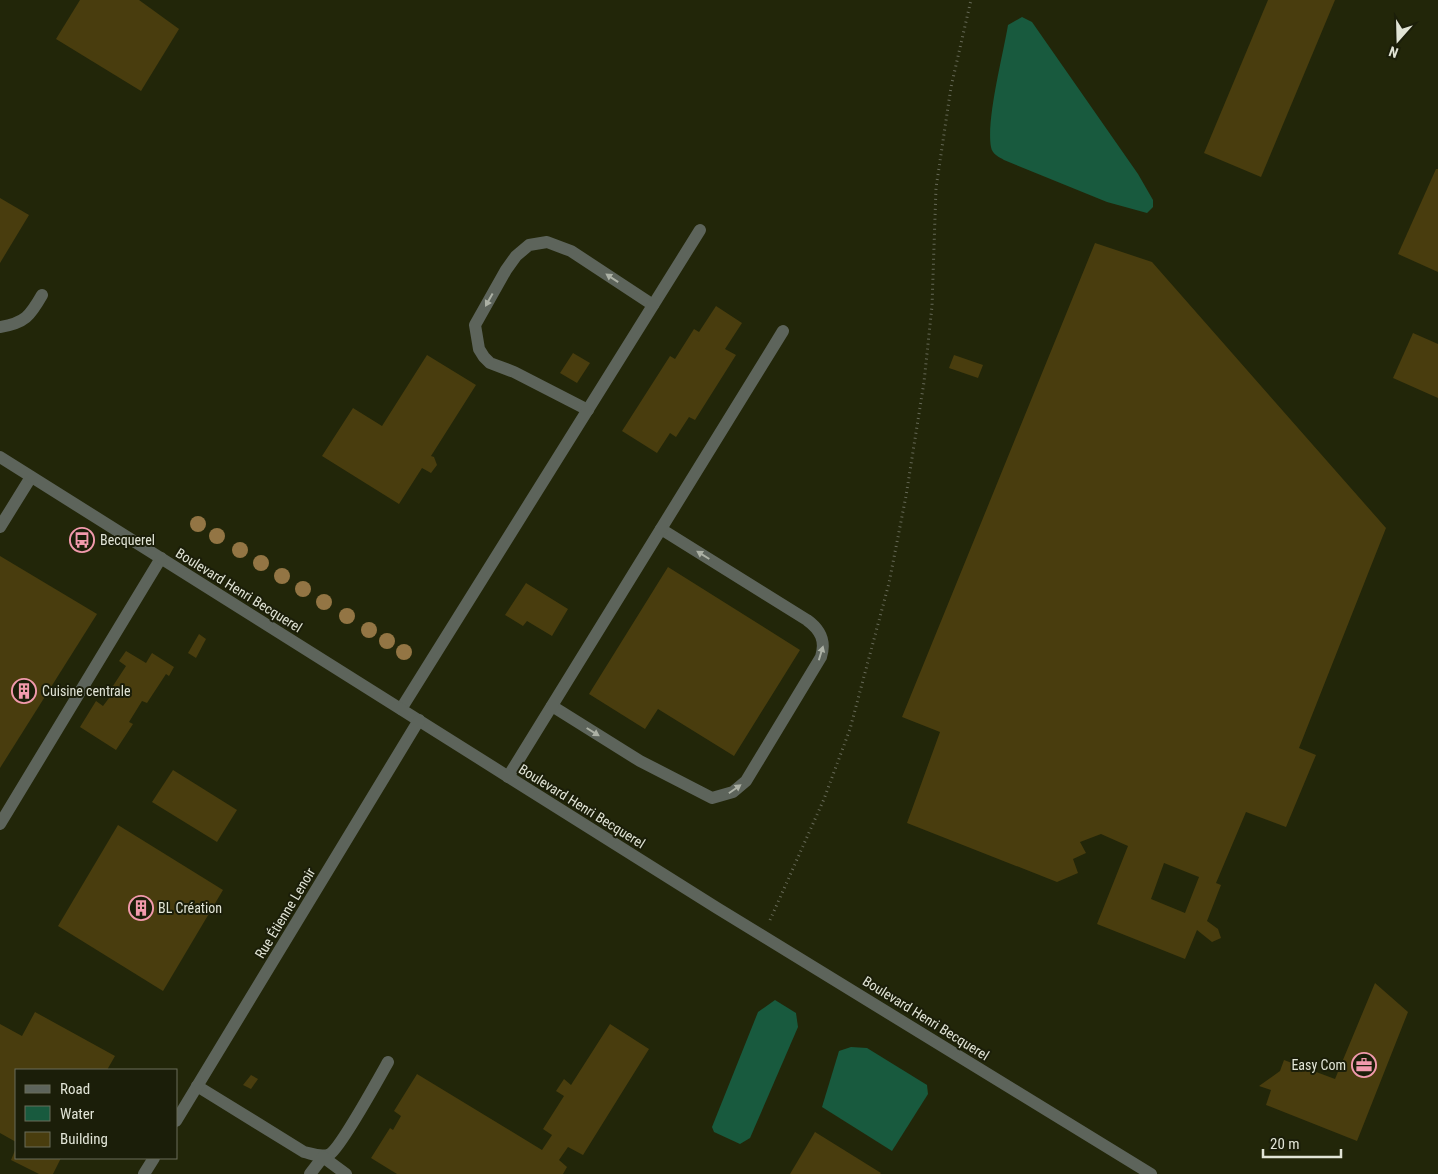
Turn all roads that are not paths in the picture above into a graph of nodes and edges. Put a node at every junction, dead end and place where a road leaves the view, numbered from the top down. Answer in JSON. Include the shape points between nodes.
{"nodes":[{"id":1,"x":700,"y":230,"type":"dead end"},
{"id":2,"x":42,"y":295,"type":"dead end"},
{"id":3,"x":653,"y":305,"type":"junction"},
{"id":4,"x":0,"y":327,"type":"edge"},
{"id":5,"x":782,"y":331,"type":"dead end"},
{"id":6,"x":588,"y":410,"type":"junction"},
{"id":7,"x":0,"y":457,"type":"edge"},
{"id":8,"x":31,"y":477,"type":"junction"},
{"id":9,"x":0,"y":527,"type":"edge"},
{"id":10,"x":660,"y":529,"type":"junction"},
{"id":11,"x":161,"y":558,"type":"junction"},
{"id":12,"x":552,"y":706,"type":"junction"},
{"id":13,"x":401,"y":709,"type":"junction"},
{"id":14,"x":419,"y":720,"type":"junction"},
{"id":15,"x":508,"y":777,"type":"junction"},
{"id":16,"x":0,"y":824,"type":"edge"},
{"id":17,"x":388,"y":1062,"type":"dead end"},
{"id":18,"x":197,"y":1086,"type":"junction"},
{"id":19,"x":178,"y":1118,"type":"edge"},
{"id":20,"x":323,"y":1156,"type":"junction"},
{"id":21,"x":153,"y":1159,"type":"edge"},
{"id":22,"x":144,"y":1174,"type":"edge"},
{"id":23,"x":310,"y":1174,"type":"edge"},
{"id":24,"x":346,"y":1174,"type":"edge"},
{"id":25,"x":1151,"y":1174,"type":"edge"}],
"edges":[{"from":1,"to":3,"type":"street"},
{"from":2,"to":4,"type":"street","via":[[30,314],[17,324]]},
{"from":3,"to":6,"type":"street"},
{"from":3,"to":6,"type":"street","one_way":true,"via":[[571,251],[547,242],[529,245],[506,270],[475,325],[479,349],[490,363]]},
{"from":5,"to":10,"type":"street"},
{"from":6,"to":13,"type":"street"},
{"from":7,"to":8,"type":"street","name":"Boulevard Henri Becquerel"},
{"from":8,"to":9,"type":"street"},
{"from":8,"to":11,"type":"street","name":"Boulevard Henri Becquerel"},
{"from":10,"to":12,"type":"street"},
{"from":12,"to":10,"type":"street","one_way":true,"via":[[640,761],[712,798],[733,792],[746,781],[759,761],[822,657],[823,639],[817,627],[807,620]]},
{"from":11,"to":13,"type":"street","name":"Boulevard Henri Becquerel"},
{"from":11,"to":16,"type":"street"},
{"from":12,"to":15,"type":"street"},
{"from":13,"to":14,"type":"street","name":"Boulevard Henri Becquerel"},
{"from":14,"to":15,"type":"street","name":"Boulevard Henri Becquerel"},
{"from":14,"to":18,"type":"street","name":"Rue Étienne Lenoir"},
{"from":15,"to":25,"type":"street","name":"Boulevard Henri Becquerel"},
{"from":17,"to":20,"type":"street","via":[[332,1153]]},
{"from":18,"to":19,"type":"street","name":"Rue Étienne Lenoir"},
{"from":18,"to":20,"type":"street","via":[[304,1152]]},
{"from":20,"to":23,"type":"street"},
{"from":20,"to":24,"type":"street"},
{"from":21,"to":22,"type":"street"}]}
